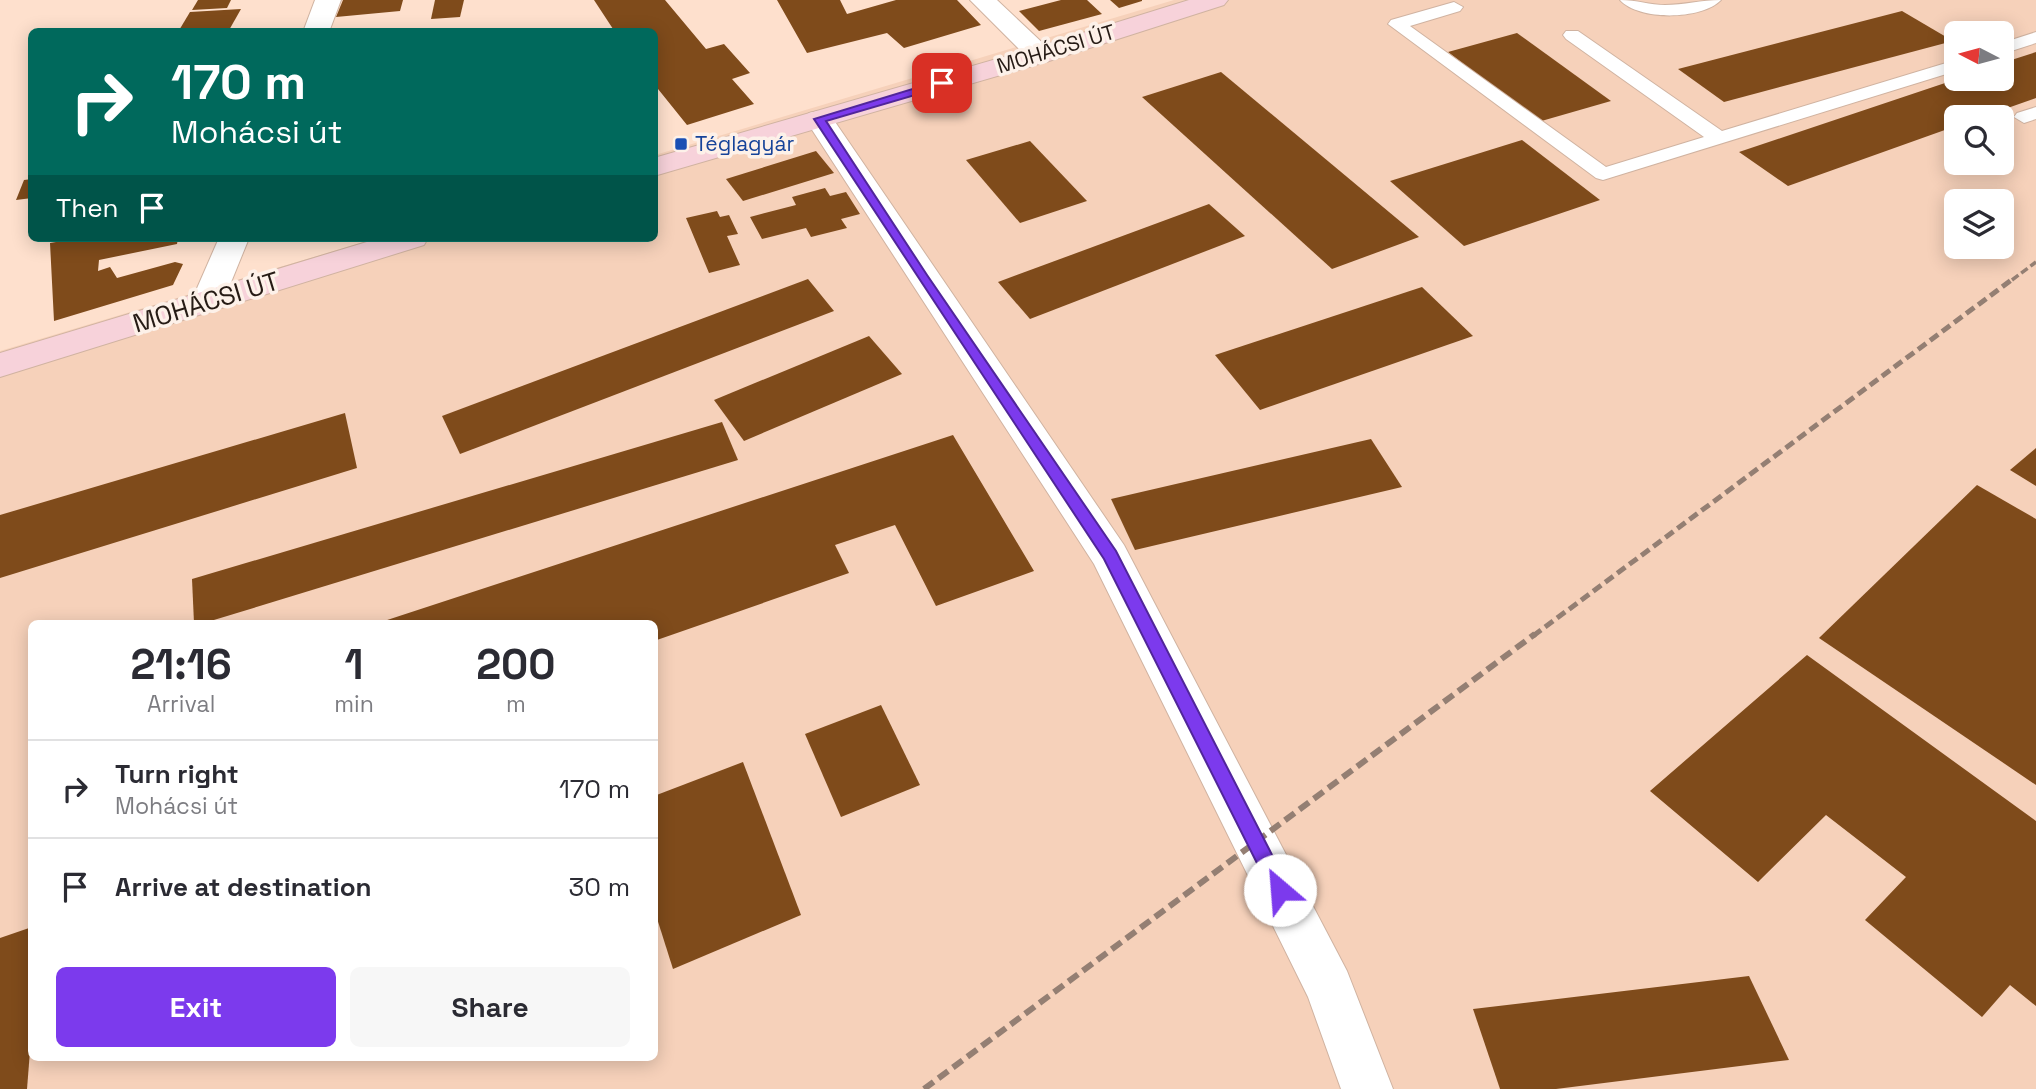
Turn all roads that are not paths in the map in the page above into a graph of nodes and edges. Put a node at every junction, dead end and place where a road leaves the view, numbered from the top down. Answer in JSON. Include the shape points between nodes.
{"nodes":[{"id":1,"x":328,"y":0,"type":"edge"},
{"id":2,"x":983,"y":0,"type":"edge"},
{"id":3,"x":1215,"y":0,"type":"edge"},
{"id":4,"x":1629,"y":0,"type":"edge"},
{"id":5,"x":1712,"y":0,"type":"edge"},
{"id":6,"x":1454,"y":7,"type":"dead end"},
{"id":7,"x":318,"y":28,"type":"edge"},
{"id":8,"x":1573,"y":35,"type":"dead end"},
{"id":9,"x":2036,"y":37,"type":"edge"},
{"id":10,"x":2014,"y":45,"type":"edge"},
{"id":11,"x":1040,"y":55,"type":"junction"},
{"id":12,"x":1944,"y":69,"type":"edge"},
{"id":13,"x":819,"y":119,"type":"junction"},
{"id":14,"x":1720,"y":139,"type":"junction"},
{"id":15,"x":658,"y":166,"type":"edge"},
{"id":16,"x":232,"y":242,"type":"edge"},
{"id":17,"x":399,"y":242,"type":"edge"},
{"id":18,"x":207,"y":302,"type":"junction"},
{"id":19,"x":0,"y":365,"type":"edge"},
{"id":20,"x":1367,"y":1089,"type":"edge"}],
"edges":[{"from":1,"to":7,"type":"street"},
{"from":2,"to":11,"type":"street"},
{"from":3,"to":11,"type":"main road","name":"MOHÁCSI ÚT"},
{"from":4,"to":5,"type":"lane","via":[[1657,12]]},
{"from":6,"to":14,"type":"lane","via":[[1397,24],[1603,174]]},
{"from":8,"to":14,"type":"lane"},
{"from":9,"to":10,"type":"lane"},
{"from":11,"to":13,"type":"main road","name":"MOHÁCSI ÚT"},
{"from":12,"to":14,"type":"lane"},
{"from":13,"to":15,"type":"main road","name":"MOHÁCSI ÚT"},
{"from":13,"to":20,"type":"street","via":[[1111,556],[1330,988]]},
{"from":16,"to":18,"type":"street"},
{"from":17,"to":18,"type":"main road","name":"MOHÁCSI ÚT"},
{"from":18,"to":19,"type":"main road","name":"MOHÁCSI ÚT"}]}
